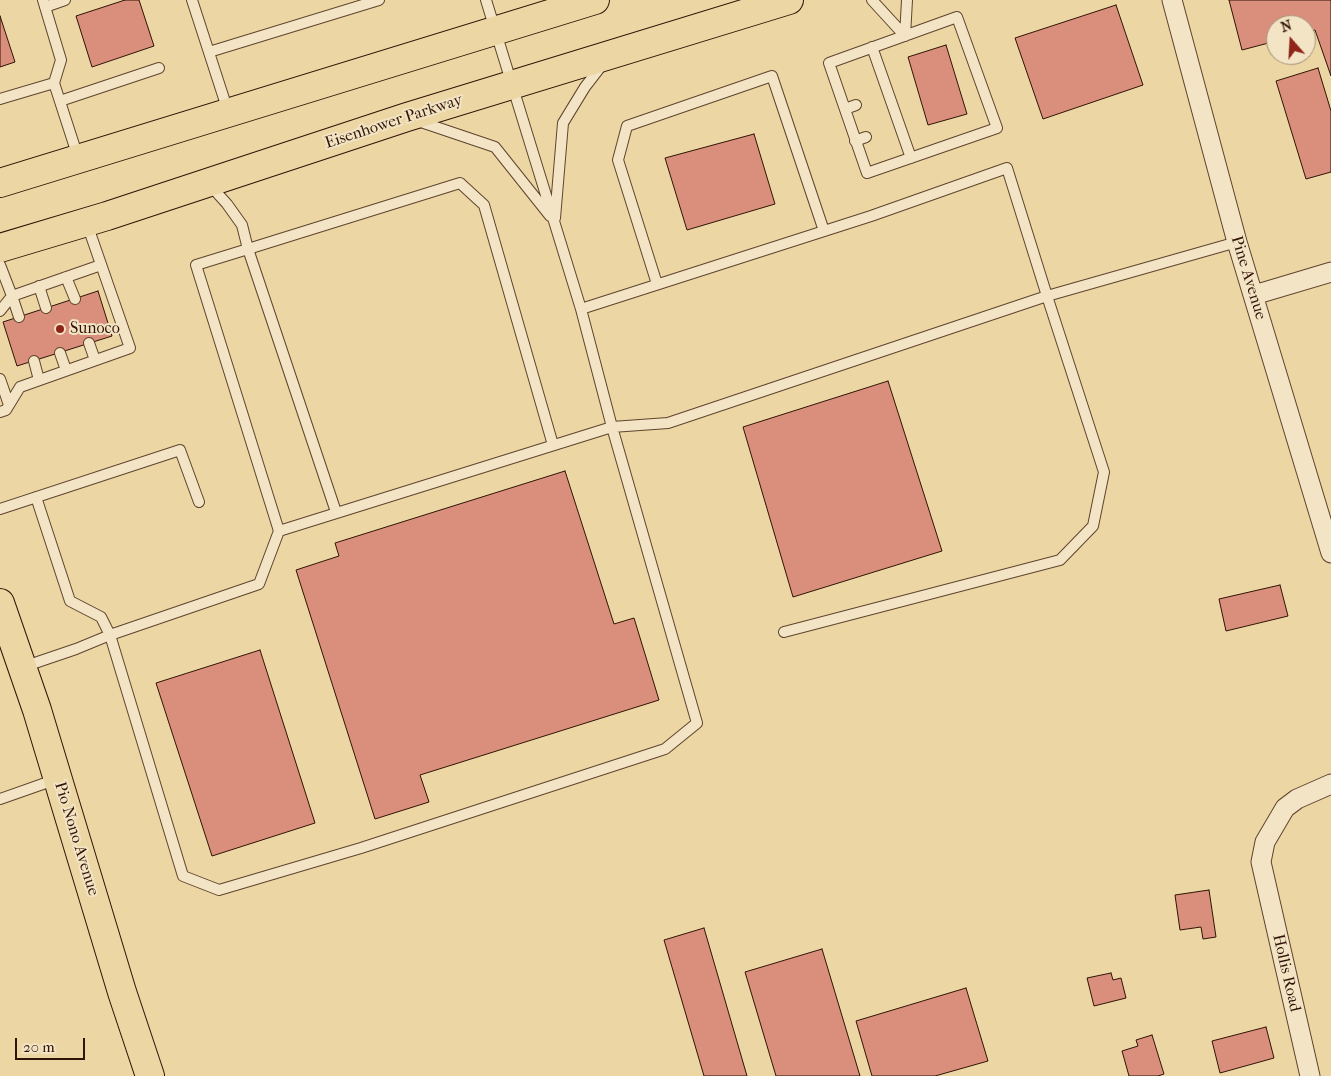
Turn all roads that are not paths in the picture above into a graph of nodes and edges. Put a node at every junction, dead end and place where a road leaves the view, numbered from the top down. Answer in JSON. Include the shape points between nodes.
{"nodes":[{"id":1,"x":65,"y":0,"type":"edge"},
{"id":2,"x":192,"y":0,"type":"edge"},
{"id":3,"x":379,"y":0,"type":"edge"},
{"id":4,"x":486,"y":0,"type":"edge"},
{"id":5,"x":595,"y":0,"type":"edge"},
{"id":6,"x":789,"y":0,"type":"edge"},
{"id":7,"x":872,"y":0,"type":"edge"},
{"id":8,"x":907,"y":0,"type":"edge"},
{"id":9,"x":1172,"y":0,"type":"edge"},
{"id":10,"x":44,"y":3,"type":"edge"},
{"id":11,"x":496,"y":31,"type":"junction"},
{"id":12,"x":905,"y":36,"type":"junction"},
{"id":13,"x":872,"y":48,"type":"junction"},
{"id":14,"x":209,"y":52,"type":"junction"},
{"id":15,"x":611,"y":54,"type":"junction"},
{"id":16,"x":158,"y":68,"type":"dead end"},
{"id":17,"x":54,"y":83,"type":"junction"},
{"id":18,"x":512,"y":85,"type":"junction"},
{"id":19,"x":0,"y":99,"type":"edge"},
{"id":20,"x":60,"y":101,"type":"junction"},
{"id":21,"x":856,"y":105,"type":"dead end"},
{"id":22,"x":845,"y":109,"type":"junction"},
{"id":23,"x":228,"y":112,"type":"junction"},
{"id":24,"x":407,"y":117,"type":"junction"},
{"id":25,"x":79,"y":158,"type":"junction"},
{"id":26,"x":911,"y":158,"type":"junction"},
{"id":27,"x":0,"y":183,"type":"edge"},
{"id":28,"x":208,"y":183,"type":"junction"},
{"id":29,"x":86,"y":223,"type":"junction"},
{"id":30,"x":555,"y":223,"type":"junction"},
{"id":31,"x":824,"y":231,"type":"junction"},
{"id":32,"x":1236,"y":242,"type":"junction"},
{"id":33,"x":0,"y":248,"type":"edge"},
{"id":34,"x":248,"y":249,"type":"junction"},
{"id":35,"x":101,"y":265,"type":"junction"},
{"id":36,"x":0,"y":266,"type":"edge"},
{"id":37,"x":1331,"y":272,"type":"edge"},
{"id":38,"x":66,"y":277,"type":"junction"},
{"id":39,"x":658,"y":284,"type":"junction"},
{"id":40,"x":39,"y":286,"type":"junction"},
{"id":41,"x":1254,"y":295,"type":"junction"},
{"id":42,"x":12,"y":296,"type":"junction"},
{"id":43,"x":1047,"y":296,"type":"junction"},
{"id":44,"x":75,"y":299,"type":"dead end"},
{"id":45,"x":46,"y":308,"type":"dead end"},
{"id":46,"x":581,"y":309,"type":"junction"},
{"id":47,"x":0,"y":311,"type":"edge"},
{"id":48,"x":19,"y":317,"type":"dead end"},
{"id":49,"x":89,"y":343,"type":"dead end"},
{"id":50,"x":60,"y":352,"type":"dead end"},
{"id":51,"x":95,"y":360,"type":"junction"},
{"id":52,"x":34,"y":361,"type":"dead end"},
{"id":53,"x":66,"y":370,"type":"junction"},
{"id":54,"x":0,"y":379,"type":"edge"},
{"id":55,"x":39,"y":380,"type":"junction"},
{"id":56,"x":9,"y":405,"type":"junction"},
{"id":57,"x":0,"y":412,"type":"edge"},
{"id":58,"x":612,"y":427,"type":"junction"},
{"id":59,"x":553,"y":445,"type":"junction"},
{"id":60,"x":36,"y":497,"type":"junction"},
{"id":61,"x":199,"y":502,"type":"dead end"},
{"id":62,"x":0,"y":508,"type":"edge"},
{"id":63,"x":336,"y":512,"type":"junction"},
{"id":64,"x":278,"y":531,"type":"junction"},
{"id":65,"x":1328,"y":532,"type":"edge"},
{"id":66,"x":1331,"y":554,"type":"edge"},
{"id":67,"x":0,"y":603,"type":"edge"},
{"id":68,"x":784,"y":632,"type":"dead end"},
{"id":69,"x":110,"y":635,"type":"junction"},
{"id":70,"x":22,"y":668,"type":"junction"},
{"id":71,"x":58,"y":779,"type":"junction"},
{"id":72,"x":1331,"y":784,"type":"edge"},
{"id":73,"x":0,"y":799,"type":"edge"},
{"id":74,"x":150,"y":1076,"type":"edge"},
{"id":75,"x":1310,"y":1076,"type":"edge"}],
"edges":[{"from":1,"to":10,"type":"lane"},
{"from":2,"to":14,"type":"lane"},
{"from":3,"to":14,"type":"lane"},
{"from":4,"to":11,"type":"lane"},
{"from":5,"to":11,"type":"main road"},
{"from":6,"to":15,"type":"main road","name":"Eisenhower Parkway"},
{"from":7,"to":12,"type":"lane"},
{"from":8,"to":12,"type":"lane"},
{"from":9,"to":32,"type":"street","name":"Pine Avenue"},
{"from":10,"to":17,"type":"lane","via":[[61,60]]},
{"from":11,"to":18,"type":"lane"},
{"from":11,"to":23,"type":"main road"},
{"from":12,"to":13,"type":"lane"},
{"from":12,"to":26,"type":"lane","via":[[957,17],[997,128]]},
{"from":13,"to":22,"type":"lane","via":[[829,63]]},
{"from":13,"to":26,"type":"lane","via":[[894,127]]},
{"from":14,"to":23,"type":"lane"},
{"from":15,"to":18,"type":"main road","name":"Eisenhower Parkway"},
{"from":15,"to":30,"type":"lane","via":[[563,123]]},
{"from":16,"to":20,"type":"lane"},
{"from":17,"to":19,"type":"lane"},
{"from":17,"to":20,"type":"lane"},
{"from":18,"to":24,"type":"main road","name":"Eisenhower Parkway"},
{"from":18,"to":30,"type":"lane"},
{"from":20,"to":25,"type":"lane"},
{"from":21,"to":22,"type":"lane"},
{"from":22,"to":26,"type":"lane","via":[[860,139],[867,173]]},
{"from":23,"to":25,"type":"main road"},
{"from":24,"to":28,"type":"main road","name":"Eisenhower Parkway"},
{"from":24,"to":30,"type":"lane","via":[[495,147]]},
{"from":25,"to":27,"type":"main road"},
{"from":28,"to":29,"type":"main road","name":"Eisenhower Parkway"},
{"from":28,"to":34,"type":"lane","via":[[242,226]]},
{"from":29,"to":33,"type":"main road","name":"Eisenhower Parkway"},
{"from":29,"to":35,"type":"lane"},
{"from":30,"to":46,"type":"lane"},
{"from":31,"to":39,"type":"lane"},
{"from":31,"to":39,"type":"lane","via":[[772,76],[627,126],[618,160]]},
{"from":31,"to":43,"type":"lane","via":[[1007,168]]},
{"from":32,"to":41,"type":"street","name":"Pine Avenue"},
{"from":32,"to":43,"type":"lane"},
{"from":34,"to":59,"type":"lane","via":[[460,183],[484,205]]},
{"from":34,"to":63,"type":"lane"},
{"from":34,"to":64,"type":"lane","via":[[196,265]]},
{"from":35,"to":38,"type":"lane"},
{"from":35,"to":51,"type":"lane","via":[[130,348]]},
{"from":36,"to":42,"type":"lane"},
{"from":37,"to":41,"type":"street"},
{"from":38,"to":40,"type":"lane"},
{"from":38,"to":44,"type":"lane"},
{"from":39,"to":46,"type":"lane"},
{"from":40,"to":42,"type":"lane"},
{"from":40,"to":45,"type":"lane"},
{"from":41,"to":65,"type":"street","name":"Pine Avenue"},
{"from":42,"to":47,"type":"lane"},
{"from":42,"to":48,"type":"lane"},
{"from":43,"to":58,"type":"lane","via":[[668,423]]},
{"from":43,"to":68,"type":"lane","via":[[1104,472],[1093,526],[1060,560]]},
{"from":46,"to":58,"type":"lane"},
{"from":49,"to":51,"type":"lane"},
{"from":50,"to":53,"type":"lane"},
{"from":51,"to":53,"type":"lane"},
{"from":52,"to":55,"type":"lane"},
{"from":53,"to":55,"type":"lane"},
{"from":54,"to":56,"type":"lane"},
{"from":55,"to":56,"type":"lane","via":[[20,386]]},
{"from":56,"to":57,"type":"lane"},
{"from":58,"to":59,"type":"lane"},
{"from":58,"to":69,"type":"lane","via":[[697,723],[665,749],[361,848],[219,890],[183,876]]},
{"from":59,"to":63,"type":"lane"},
{"from":60,"to":61,"type":"lane","via":[[180,450]]},
{"from":60,"to":62,"type":"lane"},
{"from":60,"to":69,"type":"lane","via":[[70,600],[100,617]]},
{"from":63,"to":64,"type":"lane"},
{"from":64,"to":69,"type":"lane","via":[[259,584]]},
{"from":65,"to":66,"type":"street","name":"Pine Avenue"},
{"from":67,"to":70,"type":"main road","name":"Pio Nono Avenue"},
{"from":69,"to":70,"type":"lane"},
{"from":70,"to":71,"type":"main road","name":"Pio Nono Avenue"},
{"from":71,"to":73,"type":"lane"},
{"from":71,"to":74,"type":"main road","name":"Pio Nono Avenue"},
{"from":72,"to":75,"type":"street","name":"Hollis Road","via":[[1296,799],[1285,808],[1265,842],[1261,862]]}]}
